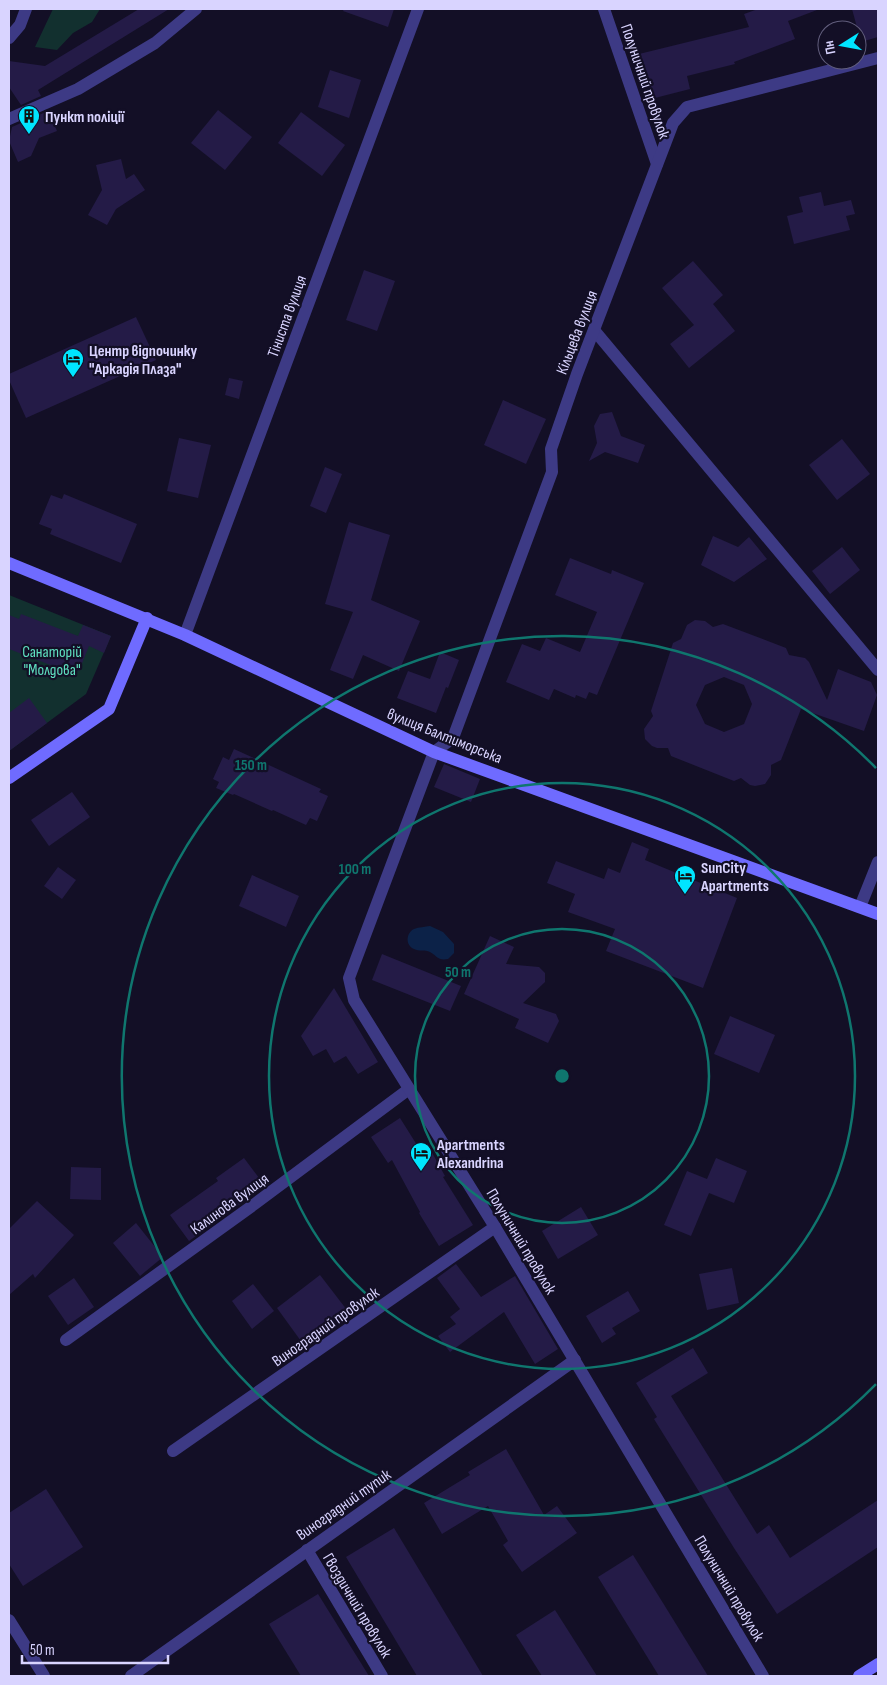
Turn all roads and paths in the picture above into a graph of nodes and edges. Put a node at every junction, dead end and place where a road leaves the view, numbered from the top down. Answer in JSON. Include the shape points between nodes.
{"nodes":[{"id":1,"x":26,"y":9,"type":"edge"},
{"id":2,"x":196,"y":9,"type":"edge"},
{"id":3,"x":418,"y":9,"type":"edge"},
{"id":4,"x":604,"y":9,"type":"edge"},
{"id":5,"x":9,"y":38,"type":"edge"},
{"id":6,"x":878,"y":58,"type":"edge"},
{"id":7,"x":9,"y":119,"type":"edge"},
{"id":8,"x":657,"y":164,"type":"junction"},
{"id":9,"x":594,"y":330,"type":"junction"},
{"id":10,"x":9,"y":563,"type":"edge"},
{"id":11,"x":147,"y":618,"type":"junction"},
{"id":12,"x":185,"y":635,"type":"junction"},
{"id":13,"x":878,"y":670,"type":"edge"},
{"id":14,"x":434,"y":752,"type":"junction"},
{"id":15,"x":9,"y":778,"type":"edge"},
{"id":16,"x":878,"y":862,"type":"edge"},
{"id":17,"x":860,"y":907,"type":"junction"},
{"id":18,"x":878,"y":914,"type":"edge"},
{"id":19,"x":409,"y":1089,"type":"junction"},
{"id":20,"x":495,"y":1227,"type":"junction"},
{"id":21,"x":66,"y":1340,"type":"dead end"},
{"id":22,"x":575,"y":1360,"type":"junction"},
{"id":23,"x":173,"y":1452,"type":"dead end"},
{"id":24,"x":307,"y":1550,"type":"junction"},
{"id":25,"x":9,"y":1620,"type":"edge"},
{"id":26,"x":878,"y":1664,"type":"edge"},
{"id":27,"x":44,"y":1676,"type":"edge"},
{"id":28,"x":131,"y":1676,"type":"edge"},
{"id":29,"x":382,"y":1676,"type":"edge"},
{"id":30,"x":763,"y":1676,"type":"edge"},
{"id":31,"x":859,"y":1676,"type":"edge"}],
"edges":[{"from":1,"to":5,"type":"street","via":[[20,25]]},
{"from":2,"to":7,"type":"street","via":[[155,44],[78,89]]},
{"from":3,"to":12,"type":"street","name":"Тіниста вулиця"},
{"from":4,"to":8,"type":"street","name":"Полуничний провулок"},
{"from":6,"to":8,"type":"street","name":"Кільцева вулиця","via":[[687,107],[673,123]]},
{"from":8,"to":9,"type":"street","name":"Кільцева вулиця"},
{"from":9,"to":13,"type":"street"},
{"from":9,"to":14,"type":"street","name":"Кільцева вулиця","via":[[551,449],[552,472],[453,738]]},
{"from":10,"to":11,"type":"main road","name":"вулиця Балтиморська"},
{"from":11,"to":12,"type":"main road","name":"вулиця Балтиморська"},
{"from":11,"to":15,"type":"main road","via":[[108,709]]},
{"from":12,"to":14,"type":"main road","name":"вулиця Балтиморська"},
{"from":14,"to":17,"type":"main road","name":"вулиця Балтиморська"},
{"from":14,"to":19,"type":"street","name":"Полуничний провулок","via":[[349,978],[354,1000]]},
{"from":16,"to":17,"type":"street"},
{"from":17,"to":18,"type":"main road","name":"вулиця Балтиморська"},
{"from":19,"to":20,"type":"street","name":"Полуничний провулок"},
{"from":19,"to":21,"type":"street","name":"Калинова вулиця"},
{"from":20,"to":22,"type":"street","name":"Полуничний провулок"},
{"from":20,"to":23,"type":"street","name":"Виноградний провулок"},
{"from":22,"to":24,"type":"street","name":"Виноградний тупик"},
{"from":22,"to":30,"type":"street","name":"Полуничний провулок"},
{"from":24,"to":28,"type":"street","name":"Виноградний тупик"},
{"from":24,"to":29,"type":"street","name":"Гвоздичний провулок"},
{"from":25,"to":27,"type":"street"},
{"from":26,"to":31,"type":"main road"}]}
